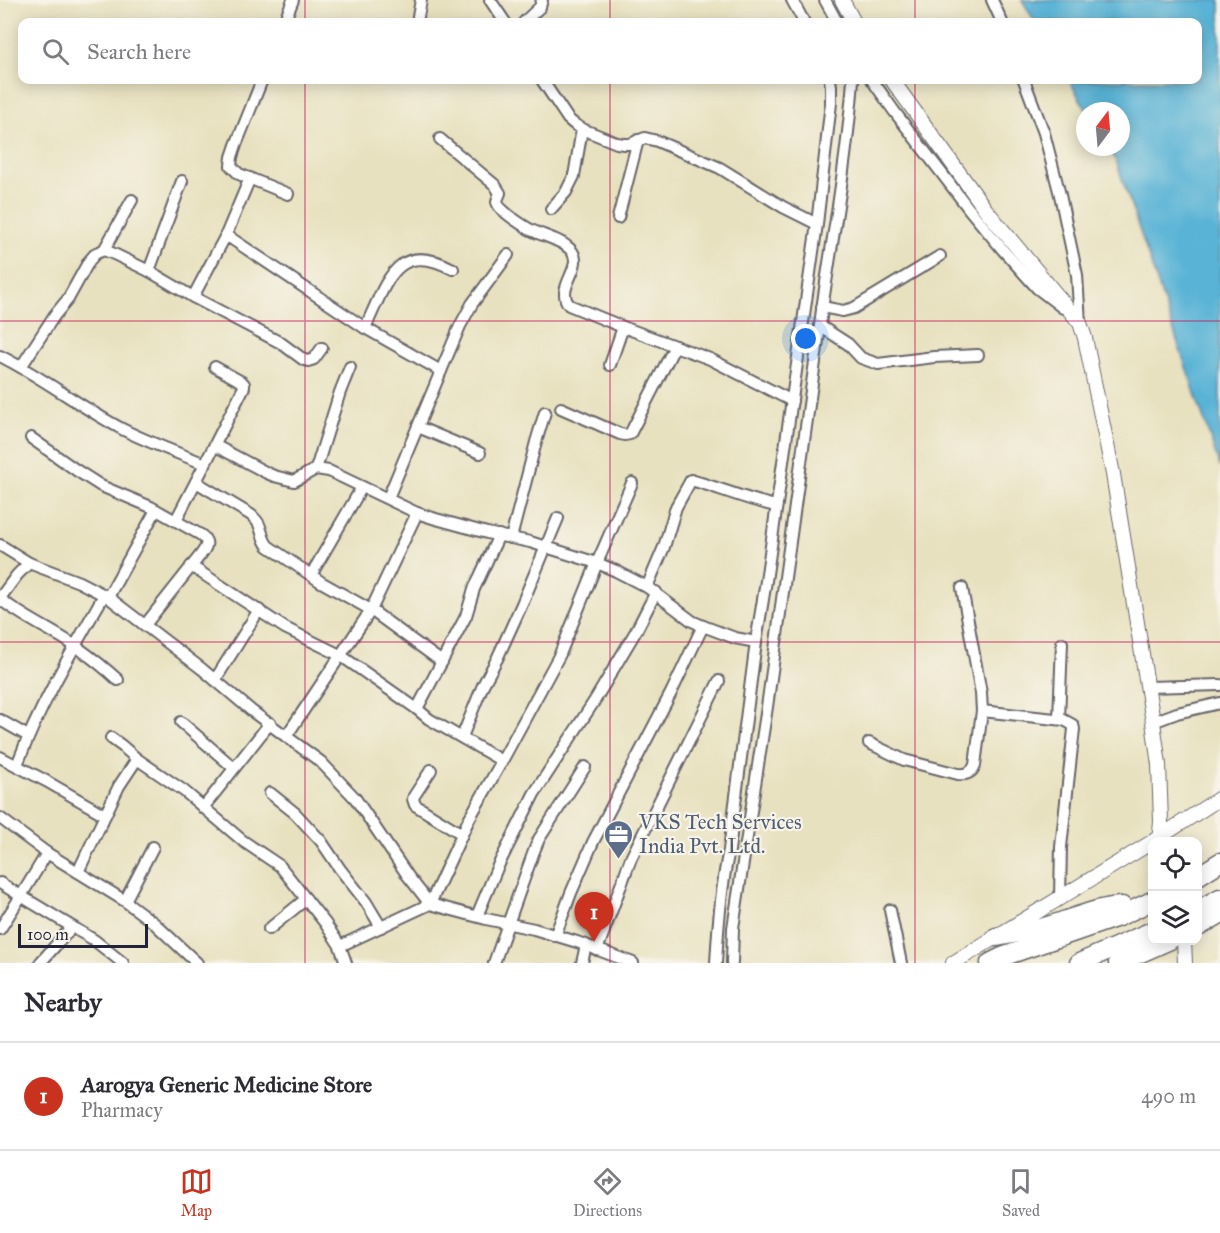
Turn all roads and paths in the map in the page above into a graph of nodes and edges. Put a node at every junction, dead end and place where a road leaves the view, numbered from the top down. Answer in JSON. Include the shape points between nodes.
{"nodes":[{"id":1,"x":293,"y":0,"type":"edge"},
{"id":2,"x":421,"y":0,"type":"edge"},
{"id":3,"x":490,"y":0,"type":"edge"},
{"id":4,"x":542,"y":0,"type":"edge"},
{"id":5,"x":792,"y":0,"type":"edge"},
{"id":6,"x":825,"y":0,"type":"edge"},
{"id":7,"x":842,"y":0,"type":"edge"},
{"id":8,"x":993,"y":0,"type":"edge"},
{"id":9,"x":286,"y":18,"type":"edge"},
{"id":10,"x":418,"y":18,"type":"edge"},
{"id":11,"x":502,"y":18,"type":"edge"},
{"id":12,"x":528,"y":18,"type":"edge"},
{"id":13,"x":802,"y":18,"type":"edge"},
{"id":14,"x":835,"y":18,"type":"edge"},
{"id":15,"x":852,"y":18,"type":"edge"},
{"id":16,"x":1000,"y":18,"type":"edge"},
{"id":17,"x":259,"y":84,"type":"edge"},
{"id":18,"x":545,"y":84,"type":"edge"},
{"id":19,"x":831,"y":84,"type":"edge"},
{"id":20,"x":853,"y":84,"type":"edge"},
{"id":21,"x":875,"y":84,"type":"edge"},
{"id":22,"x":895,"y":84,"type":"edge"},
{"id":23,"x":1026,"y":84,"type":"edge"},
{"id":24,"x":582,"y":129,"type":"junction"},
{"id":25,"x":440,"y":139,"type":"dead end"},
{"id":26,"x":639,"y":140,"type":"junction"},
{"id":27,"x":250,"y":178,"type":"junction"},
{"id":28,"x":182,"y":181,"type":"dead end"},
{"id":29,"x":288,"y":194,"type":"dead end"},
{"id":30,"x":132,"y":200,"type":"dead end"},
{"id":31,"x":552,"y":209,"type":"dead end"},
{"id":32,"x":618,"y":218,"type":"dead end"},
{"id":33,"x":817,"y":224,"type":"junction"},
{"id":34,"x":226,"y":235,"type":"junction"},
{"id":35,"x":104,"y":250,"type":"junction"},
{"id":36,"x":508,"y":255,"type":"dead end"},
{"id":37,"x":940,"y":256,"type":"dead end"},
{"id":38,"x":453,"y":269,"type":"dead end"},
{"id":39,"x":149,"y":271,"type":"junction"},
{"id":40,"x":193,"y":297,"type":"junction"},
{"id":41,"x":822,"y":307,"type":"junction"},
{"id":42,"x":1077,"y":319,"type":"junction"},
{"id":43,"x":820,"y":326,"type":"junction"},
{"id":44,"x":624,"y":327,"type":"junction"},
{"id":45,"x":365,"y":328,"type":"junction"},
{"id":46,"x":675,"y":346,"type":"junction"},
{"id":47,"x":322,"y":348,"type":"dead end"},
{"id":48,"x":799,"y":351,"type":"junction"},
{"id":49,"x":816,"y":354,"type":"junction"},
{"id":50,"x":978,"y":355,"type":"dead end"},
{"id":51,"x":0,"y":356,"type":"edge"},
{"id":52,"x":610,"y":365,"type":"dead end"},
{"id":53,"x":21,"y":367,"type":"junction"},
{"id":54,"x":215,"y":367,"type":"dead end"},
{"id":55,"x":350,"y":367,"type":"dead end"},
{"id":56,"x":441,"y":371,"type":"junction"},
{"id":57,"x":792,"y":401,"type":"junction"},
{"id":58,"x":561,"y":408,"type":"dead end"},
{"id":59,"x":545,"y":412,"type":"dead end"},
{"id":60,"x":418,"y":427,"type":"junction"},
{"id":61,"x":31,"y":438,"type":"dead end"},
{"id":62,"x":216,"y":446,"type":"junction"},
{"id":63,"x":480,"y":453,"type":"dead end"},
{"id":64,"x":205,"y":464,"type":"junction"},
{"id":65,"x":316,"y":470,"type":"junction"},
{"id":66,"x":196,"y":482,"type":"junction"},
{"id":67,"x":632,"y":483,"type":"dead end"},
{"id":68,"x":362,"y":487,"type":"junction"},
{"id":69,"x":387,"y":498,"type":"junction"},
{"id":70,"x":776,"y":506,"type":"junction"},
{"id":71,"x":156,"y":510,"type":"junction"},
{"id":72,"x":417,"y":513,"type":"junction"},
{"id":73,"x":558,"y":518,"type":"dead end"},
{"id":74,"x":176,"y":520,"type":"junction"},
{"id":75,"x":499,"y":536,"type":"junction"},
{"id":76,"x":511,"y":538,"type":"junction"},
{"id":77,"x":0,"y":545,"type":"edge"},
{"id":78,"x":546,"y":547,"type":"junction"},
{"id":79,"x":29,"y":562,"type":"junction"},
{"id":80,"x":597,"y":563,"type":"junction"},
{"id":81,"x":190,"y":566,"type":"junction"},
{"id":82,"x":311,"y":575,"type":"junction"},
{"id":83,"x":962,"y":588,"type":"dead end"},
{"id":84,"x":652,"y":590,"type":"junction"},
{"id":85,"x":2,"y":594,"type":"edge"},
{"id":86,"x":106,"y":596,"type":"junction"},
{"id":87,"x":259,"y":610,"type":"junction"},
{"id":88,"x":371,"y":610,"type":"junction"},
{"id":89,"x":144,"y":625,"type":"junction"},
{"id":90,"x":703,"y":626,"type":"junction"},
{"id":91,"x":756,"y":642,"type":"junction"},
{"id":92,"x":1062,"y":642,"type":"dead end"},
{"id":93,"x":75,"y":646,"type":"junction"},
{"id":94,"x":340,"y":655,"type":"junction"},
{"id":95,"x":442,"y":662,"type":"junction"},
{"id":96,"x":118,"y":680,"type":"dead end"},
{"id":97,"x":215,"y":680,"type":"junction"},
{"id":98,"x":719,"y":681,"type":"dead end"},
{"id":99,"x":1220,"y":686,"type":"edge"},
{"id":100,"x":1148,"y":687,"type":"junction"},
{"id":101,"x":1220,"y":702,"type":"edge"},
{"id":102,"x":417,"y":709,"type":"junction"},
{"id":103,"x":982,"y":711,"type":"junction"},
{"id":104,"x":1059,"y":719,"type":"junction"},
{"id":105,"x":0,"y":720,"type":"edge"},
{"id":106,"x":181,"y":722,"type":"dead end"},
{"id":107,"x":1153,"y":722,"type":"junction"},
{"id":108,"x":270,"y":723,"type":"junction"},
{"id":109,"x":286,"y":735,"type":"junction"},
{"id":110,"x":28,"y":736,"type":"junction"},
{"id":111,"x":462,"y":737,"type":"junction"},
{"id":112,"x":111,"y":738,"type":"dead end"},
{"id":113,"x":868,"y":743,"type":"dead end"},
{"id":114,"x":0,"y":757,"type":"edge"},
{"id":115,"x":137,"y":759,"type":"junction"},
{"id":116,"x":502,"y":761,"type":"junction"},
{"id":117,"x":17,"y":765,"type":"junction"},
{"id":118,"x":585,"y":767,"type":"dead end"},
{"id":119,"x":234,"y":768,"type":"junction"},
{"id":120,"x":431,"y":770,"type":"dead end"},
{"id":121,"x":270,"y":793,"type":"dead end"},
{"id":122,"x":1220,"y":798,"type":"edge"},
{"id":123,"x":203,"y":808,"type":"junction"},
{"id":124,"x":105,"y":815,"type":"junction"},
{"id":125,"x":0,"y":818,"type":"edge"},
{"id":126,"x":462,"y":834,"type":"junction"},
{"id":127,"x":1157,"y":837,"type":"edge"},
{"id":128,"x":1162,"y":837,"type":"edge"},
{"id":129,"x":1148,"y":846,"type":"edge"},
{"id":130,"x":153,"y":848,"type":"dead end"},
{"id":131,"x":47,"y":854,"type":"junction"},
{"id":132,"x":1220,"y":862,"type":"edge"},
{"id":133,"x":78,"y":872,"type":"junction"},
{"id":134,"x":1202,"y":873,"type":"edge"},
{"id":135,"x":0,"y":883,"type":"edge"},
{"id":136,"x":21,"y":896,"type":"junction"},
{"id":137,"x":1060,"y":897,"type":"junction"},
{"id":138,"x":1220,"y":898,"type":"edge"},
{"id":139,"x":306,"y":899,"type":"junction"},
{"id":140,"x":124,"y":902,"type":"junction"},
{"id":141,"x":430,"y":903,"type":"junction"},
{"id":142,"x":1148,"y":903,"type":"edge"},
{"id":143,"x":1202,"y":907,"type":"edge"},
{"id":144,"x":890,"y":910,"type":"dead end"},
{"id":145,"x":1220,"y":914,"type":"edge"},
{"id":146,"x":477,"y":916,"type":"junction"},
{"id":147,"x":508,"y":924,"type":"junction"},
{"id":148,"x":1202,"y":924,"type":"edge"},
{"id":149,"x":72,"y":927,"type":"junction"},
{"id":150,"x":381,"y":927,"type":"junction"},
{"id":151,"x":0,"y":929,"type":"edge"},
{"id":152,"x":269,"y":929,"type":"dead end"},
{"id":153,"x":1148,"y":933,"type":"edge"},
{"id":154,"x":555,"y":936,"type":"junction"},
{"id":155,"x":996,"y":937,"type":"junction"},
{"id":156,"x":1159,"y":945,"type":"edge"},
{"id":157,"x":1184,"y":945,"type":"edge"},
{"id":158,"x":340,"y":946,"type":"junction"},
{"id":159,"x":592,"y":947,"type":"junction"},
{"id":160,"x":40,"y":963,"type":"edge"},
{"id":161,"x":123,"y":963,"type":"edge"},
{"id":162,"x":197,"y":963,"type":"edge"},
{"id":163,"x":346,"y":963,"type":"edge"},
{"id":164,"x":494,"y":963,"type":"edge"},
{"id":165,"x":582,"y":963,"type":"edge"},
{"id":166,"x":633,"y":963,"type":"edge"},
{"id":167,"x":716,"y":963,"type":"edge"},
{"id":168,"x":732,"y":963,"type":"edge"},
{"id":169,"x":901,"y":963,"type":"edge"},
{"id":170,"x":953,"y":963,"type":"edge"},
{"id":171,"x":990,"y":963,"type":"edge"},
{"id":172,"x":1079,"y":963,"type":"edge"},
{"id":173,"x":1118,"y":963,"type":"edge"},
{"id":174,"x":1185,"y":963,"type":"edge"}],
"edges":[{"from":1,"to":9,"type":"street"},
{"from":2,"to":10,"type":"street"},
{"from":3,"to":11,"type":"street"},
{"from":4,"to":12,"type":"street"},
{"from":5,"to":13,"type":"street"},
{"from":6,"to":14,"type":"street"},
{"from":7,"to":15,"type":"street"},
{"from":8,"to":16,"type":"street"},
{"from":17,"to":27,"type":"street","via":[[231,162],[234,170]]},
{"from":18,"to":24,"type":"street","via":[[568,118]]},
{"from":19,"to":33,"type":"street"},
{"from":20,"to":41,"type":"street"},
{"from":21,"to":42,"type":"street","via":[[1003,250],[1037,288]]},
{"from":22,"to":42,"type":"street","via":[[986,210]]},
{"from":23,"to":42,"type":"street","via":[[1044,133],[1060,195],[1077,275]]},
{"from":24,"to":26,"type":"street","via":[[617,143]]},
{"from":24,"to":31,"type":"street","via":[[574,176]]},
{"from":25,"to":44,"type":"street","via":[[495,184],[502,210],[528,229],[572,251],[576,258],[565,301],[573,308]]},
{"from":26,"to":32,"type":"street"},
{"from":26,"to":33,"type":"street","via":[[657,141],[708,162]]},
{"from":27,"to":29,"type":"street"},
{"from":27,"to":34,"type":"street"},
{"from":28,"to":39,"type":"street"},
{"from":30,"to":35,"type":"street"},
{"from":33,"to":48,"type":"street"},
{"from":34,"to":40,"type":"street"},
{"from":34,"to":45,"type":"street"},
{"from":35,"to":39,"type":"street"},
{"from":35,"to":53,"type":"street","via":[[93,256]]},
{"from":36,"to":56,"type":"street","via":[[472,304]]},
{"from":37,"to":41,"type":"street","via":[[854,308],[843,311]]},
{"from":38,"to":45,"type":"street","via":[[437,261],[416,259],[398,266]]},
{"from":39,"to":40,"type":"street"},
{"from":40,"to":47,"type":"street","via":[[281,343],[304,360],[314,359]]},
{"from":41,"to":43,"type":"street"},
{"from":42,"to":100,"type":"street","via":[[1085,338],[1109,453]]},
{"from":43,"to":49,"type":"street"},
{"from":43,"to":50,"type":"street","via":[[848,344],[861,358],[878,364]]},
{"from":44,"to":46,"type":"street"},
{"from":44,"to":52,"type":"street"},
{"from":45,"to":56,"type":"street"},
{"from":46,"to":57,"type":"street","via":[[710,359]]},
{"from":46,"to":58,"type":"street","via":[[630,434],[620,434]]},
{"from":48,"to":49,"type":"street"},
{"from":48,"to":57,"type":"street"},
{"from":49,"to":168,"type":"street","via":[[733,928]]},
{"from":51,"to":53,"type":"street"},
{"from":53,"to":64,"type":"street","via":[[124,430]]},
{"from":54,"to":62,"type":"street","via":[[244,386]]},
{"from":55,"to":65,"type":"street"},
{"from":56,"to":60,"type":"street"},
{"from":57,"to":70,"type":"street"},
{"from":59,"to":76,"type":"street"},
{"from":60,"to":63,"type":"street"},
{"from":60,"to":69,"type":"street"},
{"from":61,"to":71,"type":"street","via":[[101,486]]},
{"from":62,"to":64,"type":"street"},
{"from":62,"to":65,"type":"street","via":[[287,480],[294,481]]},
{"from":64,"to":66,"type":"street"},
{"from":65,"to":68,"type":"street","via":[[329,471]]},
{"from":66,"to":74,"type":"street"},
{"from":66,"to":82,"type":"street","via":[[243,508],[257,521],[268,546]]},
{"from":67,"to":80,"type":"street"},
{"from":68,"to":69,"type":"street"},
{"from":68,"to":82,"type":"street"},
{"from":69,"to":72,"type":"street"},
{"from":70,"to":84,"type":"street","via":[[691,480],[676,507]]},
{"from":70,"to":91,"type":"street"},
{"from":71,"to":74,"type":"street"},
{"from":71,"to":86,"type":"street"},
{"from":72,"to":75,"type":"street"},
{"from":72,"to":88,"type":"street"},
{"from":73,"to":78,"type":"street"},
{"from":74,"to":81,"type":"street","via":[[206,538],[206,547]]},
{"from":75,"to":76,"type":"street"},
{"from":75,"to":95,"type":"street"},
{"from":76,"to":78,"type":"street"},
{"from":77,"to":79,"type":"street"},
{"from":78,"to":80,"type":"street"},
{"from":78,"to":111,"type":"street"},
{"from":79,"to":85,"type":"street"},
{"from":79,"to":86,"type":"street"},
{"from":80,"to":84,"type":"street"},
{"from":80,"to":116,"type":"street","via":[[560,654]]},
{"from":81,"to":87,"type":"street"},
{"from":81,"to":89,"type":"street"},
{"from":82,"to":88,"type":"street"},
{"from":83,"to":103,"type":"street"},
{"from":84,"to":90,"type":"street"},
{"from":84,"to":146,"type":"street","via":[[636,632],[534,794]]},
{"from":85,"to":93,"type":"street","via":[[27,618]]},
{"from":86,"to":89,"type":"street"},
{"from":86,"to":93,"type":"street"},
{"from":87,"to":94,"type":"street","via":[[285,628]]},
{"from":87,"to":97,"type":"street"},
{"from":88,"to":94,"type":"street"},
{"from":88,"to":95,"type":"street"},
{"from":89,"to":97,"type":"street"},
{"from":90,"to":91,"type":"street"},
{"from":90,"to":154,"type":"street","via":[[593,842]]},
{"from":91,"to":167,"type":"street","via":[[718,921]]},
{"from":92,"to":104,"type":"street"},
{"from":93,"to":96,"type":"street"},
{"from":93,"to":110,"type":"street"},
{"from":94,"to":102,"type":"street"},
{"from":94,"to":109,"type":"street"},
{"from":95,"to":102,"type":"street"},
{"from":97,"to":108,"type":"street"},
{"from":98,"to":159,"type":"street"},
{"from":99,"to":100,"type":"street"},
{"from":100,"to":107,"type":"street"},
{"from":101,"to":107,"type":"street"},
{"from":102,"to":111,"type":"street"},
{"from":103,"to":104,"type":"street"},
{"from":103,"to":113,"type":"street","via":[[975,765],[967,774],[904,760]]},
{"from":104,"to":137,"type":"street","via":[[1072,725],[1075,734],[1061,848]]},
{"from":105,"to":110,"type":"street"},
{"from":106,"to":119,"type":"street"},
{"from":107,"to":127,"type":"street","via":[[1159,765],[1161,822]]},
{"from":108,"to":109,"type":"street"},
{"from":108,"to":119,"type":"street"},
{"from":109,"to":141,"type":"street","via":[[321,762],[355,798]]},
{"from":110,"to":117,"type":"street"},
{"from":111,"to":116,"type":"street"},
{"from":112,"to":115,"type":"street"},
{"from":114,"to":117,"type":"street"},
{"from":115,"to":123,"type":"street"},
{"from":115,"to":124,"type":"street"},
{"from":116,"to":126,"type":"street"},
{"from":117,"to":124,"type":"street"},
{"from":118,"to":147,"type":"street","via":[[539,839]]},
{"from":119,"to":123,"type":"street"},
{"from":120,"to":126,"type":"street","via":[[414,796],[415,805]]},
{"from":121,"to":150,"type":"street","via":[[321,841]]},
{"from":122,"to":128,"type":"street"},
{"from":123,"to":139,"type":"street","via":[[280,866]]},
{"from":124,"to":133,"type":"street"},
{"from":125,"to":131,"type":"street"},
{"from":126,"to":141,"type":"street"},
{"from":129,"to":137,"type":"street"},
{"from":130,"to":140,"type":"street"},
{"from":131,"to":133,"type":"street"},
{"from":131,"to":136,"type":"street"},
{"from":132,"to":134,"type":"highway"},
{"from":133,"to":140,"type":"street"},
{"from":135,"to":136,"type":"street"},
{"from":136,"to":149,"type":"street"},
{"from":136,"to":151,"type":"street"},
{"from":137,"to":155,"type":"street"},
{"from":138,"to":143,"type":"highway"},
{"from":139,"to":152,"type":"street"},
{"from":139,"to":158,"type":"street"},
{"from":140,"to":162,"type":"street","via":[[154,923]]},
{"from":141,"to":146,"type":"street"},
{"from":141,"to":150,"type":"street"},
{"from":142,"to":155,"type":"highway","via":[[1116,906]]},
{"from":142,"to":171,"type":"highway"},
{"from":144,"to":169,"type":"street"},
{"from":145,"to":148,"type":"highway"},
{"from":146,"to":147,"type":"street"},
{"from":147,"to":154,"type":"street"},
{"from":147,"to":164,"type":"street"},
{"from":149,"to":160,"type":"street"},
{"from":149,"to":161,"type":"street"},
{"from":150,"to":158,"type":"street"},
{"from":153,"to":172,"type":"highway"},
{"from":154,"to":159,"type":"street"},
{"from":155,"to":170,"type":"street"},
{"from":156,"to":173,"type":"highway"},
{"from":157,"to":174,"type":"street"},
{"from":158,"to":163,"type":"street"},
{"from":159,"to":165,"type":"street"},
{"from":159,"to":166,"type":"street"}]}
